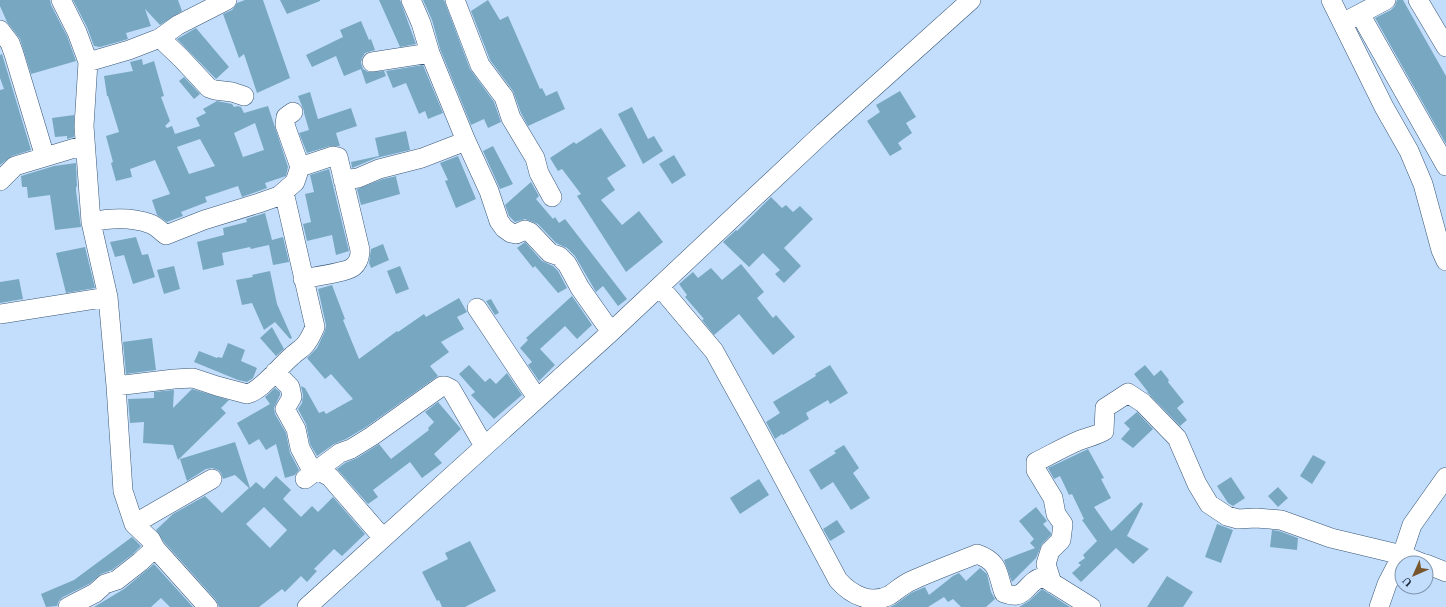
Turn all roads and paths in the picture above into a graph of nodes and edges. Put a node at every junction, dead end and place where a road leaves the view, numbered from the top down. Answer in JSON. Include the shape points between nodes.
{"nodes":[{"id":1,"x":61,"y":0,"type":"edge"},
{"id":2,"x":227,"y":0,"type":"edge"},
{"id":3,"x":411,"y":0,"type":"edge"},
{"id":4,"x":455,"y":0,"type":"edge"},
{"id":5,"x":971,"y":0,"type":"edge"},
{"id":6,"x":1331,"y":0,"type":"edge"},
{"id":7,"x":1386,"y":0,"type":"edge"},
{"id":8,"x":1418,"y":0,"type":"edge"},
{"id":9,"x":1360,"y":14,"type":"junction"},
{"id":10,"x":1342,"y":24,"type":"junction"},
{"id":11,"x":0,"y":30,"type":"edge"},
{"id":12,"x":160,"y":38,"type":"junction"},
{"id":13,"x":1446,"y":47,"type":"edge"},
{"id":14,"x":430,"y":53,"type":"junction"},
{"id":15,"x":88,"y":62,"type":"junction"},
{"id":16,"x":372,"y":62,"type":"dead end"},
{"id":17,"x":244,"y":96,"type":"dead end"},
{"id":18,"x":293,"y":112,"type":"dead end"},
{"id":19,"x":466,"y":142,"type":"junction"},
{"id":20,"x":85,"y":145,"type":"junction"},
{"id":21,"x":45,"y":157,"type":"junction"},
{"id":22,"x":1446,"y":166,"type":"edge"},
{"id":23,"x":300,"y":167,"type":"junction"},
{"id":24,"x":343,"y":180,"type":"junction"},
{"id":25,"x":0,"y":181,"type":"edge"},
{"id":26,"x":284,"y":192,"type":"junction"},
{"id":27,"x":552,"y":197,"type":"dead end"},
{"id":28,"x":91,"y":222,"type":"junction"},
{"id":29,"x":1446,"y":261,"type":"edge"},
{"id":30,"x":303,"y":279,"type":"junction"},
{"id":31,"x":660,"y":287,"type":"junction"},
{"id":32,"x":108,"y":297,"type":"junction"},
{"id":33,"x":477,"y":308,"type":"dead end"},
{"id":34,"x":0,"y":314,"type":"edge"},
{"id":35,"x":611,"y":332,"type":"junction"},
{"id":36,"x":274,"y":372,"type":"junction"},
{"id":37,"x":116,"y":386,"type":"junction"},
{"id":38,"x":537,"y":398,"type":"junction"},
{"id":39,"x":484,"y":446,"type":"junction"},
{"id":40,"x":311,"y":475,"type":"junction"},
{"id":41,"x":1446,"y":477,"type":"edge"},
{"id":42,"x":212,"y":479,"type":"dead end"},
{"id":43,"x":134,"y":524,"type":"junction"},
{"id":44,"x":383,"y":538,"type":"junction"},
{"id":45,"x":155,"y":548,"type":"junction"},
{"id":46,"x":1402,"y":555,"type":"joint"},
{"id":47,"x":1434,"y":567,"type":"edge"},
{"id":48,"x":1394,"y":572,"type":"edge"},
{"id":49,"x":1446,"y":572,"type":"edge"},
{"id":50,"x":1052,"y":583,"type":"junction"},
{"id":51,"x":68,"y":607,"type":"edge"},
{"id":52,"x":208,"y":607,"type":"edge"},
{"id":53,"x":307,"y":607,"type":"edge"},
{"id":54,"x":1091,"y":607,"type":"edge"},
{"id":55,"x":1379,"y":607,"type":"edge"}],
"edges":[{"from":1,"to":15,"type":"street"},
{"from":2,"to":12,"type":"street","via":[[178,25]]},
{"from":3,"to":14,"type":"street"},
{"from":4,"to":27,"type":"street","via":[[480,65],[504,97]]},
{"from":5,"to":31,"type":"street","via":[[824,132]]},
{"from":6,"to":10,"type":"street"},
{"from":7,"to":9,"type":"street"},
{"from":8,"to":13,"type":"street"},
{"from":9,"to":10,"type":"street"},
{"from":9,"to":22,"type":"street"},
{"from":10,"to":29,"type":"street","via":[[1409,151],[1423,184]]},
{"from":11,"to":21,"type":"street","via":[[10,43]]},
{"from":12,"to":15,"type":"street"},
{"from":12,"to":17,"type":"street","via":[[208,88]]},
{"from":14,"to":16,"type":"street"},
{"from":14,"to":19,"type":"street"},
{"from":15,"to":20,"type":"street"},
{"from":18,"to":23,"type":"street","via":[[286,117],[285,125]]},
{"from":19,"to":24,"type":"street","via":[[358,178]]},
{"from":19,"to":35,"type":"street","via":[[490,191],[495,212],[502,224],[511,233],[516,234],[525,230],[530,232],[550,253],[563,260]]},
{"from":20,"to":21,"type":"street"},
{"from":20,"to":28,"type":"street"},
{"from":21,"to":25,"type":"street","via":[[15,166]]},
{"from":23,"to":24,"type":"street","via":[[332,156],[338,157]]},
{"from":23,"to":26,"type":"street","via":[[295,182]]},
{"from":24,"to":30,"type":"street","via":[[360,250],[358,262],[350,269]]},
{"from":26,"to":28,"type":"street","via":[[166,235],[152,224],[110,218]]},
{"from":26,"to":30,"type":"street"},
{"from":28,"to":32,"type":"street"},
{"from":30,"to":36,"type":"street","via":[[315,327],[303,347]]},
{"from":31,"to":35,"type":"street"},
{"from":31,"to":50,"type":"street","via":[[714,351],[845,589],[859,597],[881,598],[909,582],[978,554],[987,557],[996,566],[1004,593],[1018,595],[1036,578],[1043,577]]},
{"from":32,"to":34,"type":"street"},
{"from":32,"to":37,"type":"street"},
{"from":33,"to":38,"type":"street"},
{"from":35,"to":38,"type":"street"},
{"from":36,"to":37,"type":"street","via":[[259,388],[247,394],[193,378]]},
{"from":36,"to":40,"type":"street","via":[[290,387],[292,398],[286,409],[296,429]]},
{"from":37,"to":43,"type":"street","via":[[123,491]]},
{"from":38,"to":39,"type":"street"},
{"from":39,"to":40,"type":"street","via":[[451,389],[442,386]]},
{"from":39,"to":44,"type":"street"},
{"from":40,"to":44,"type":"street","via":[[330,477]]},
{"from":41,"to":46,"type":"street","via":[[1412,525]]},
{"from":42,"to":43,"type":"street"},
{"from":43,"to":45,"type":"street","via":[[151,540]]},
{"from":44,"to":53,"type":"street"},
{"from":45,"to":51,"type":"street","via":[[117,580],[105,584],[95,593]]},
{"from":45,"to":52,"type":"street"},
{"from":46,"to":50,"type":"street","via":[[1331,538],[1281,520],[1238,520],[1227,516],[1209,504],[1196,484],[1178,438],[1144,403],[1128,394],[1105,408],[1104,431],[1097,436],[1072,443],[1036,462],[1036,470],[1053,498],[1056,514],[1063,524],[1061,540],[1050,551],[1046,564]]},
{"from":47,"to":49,"type":"street"},
{"from":48,"to":55,"type":"street"},
{"from":50,"to":54,"type":"street"}]}
